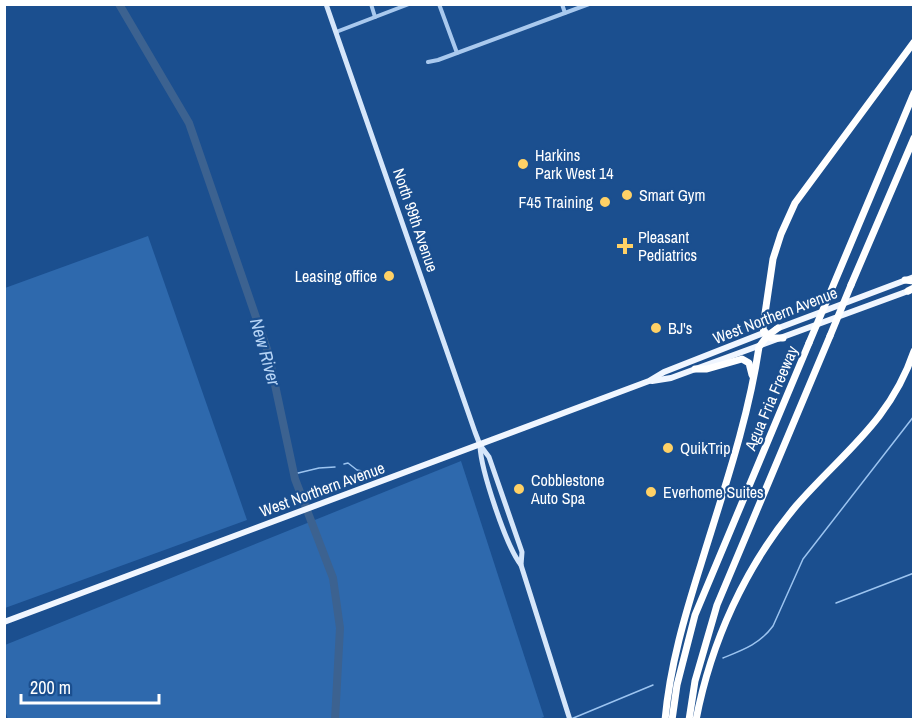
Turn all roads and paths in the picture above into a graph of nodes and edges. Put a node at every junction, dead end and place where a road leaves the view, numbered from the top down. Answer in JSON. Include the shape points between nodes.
{"nodes":[{"id":1,"x":326,"y":4,"type":"edge"},
{"id":2,"x":371,"y":4,"type":"edge"},
{"id":3,"x":408,"y":4,"type":"edge"},
{"id":4,"x":439,"y":4,"type":"edge"},
{"id":5,"x":562,"y":4,"type":"edge"},
{"id":6,"x":589,"y":4,"type":"edge"},
{"id":7,"x":565,"y":13,"type":"junction"},
{"id":8,"x":375,"y":17,"type":"junction"},
{"id":9,"x":336,"y":32,"type":"junction"},
{"id":10,"x":914,"y":42,"type":"edge"},
{"id":11,"x":457,"y":53,"type":"junction"},
{"id":12,"x":428,"y":62,"type":"dead end"},
{"id":13,"x":914,"y":93,"type":"edge"},
{"id":14,"x":914,"y":138,"type":"edge"},
{"id":15,"x":914,"y":279,"type":"edge"},
{"id":16,"x":905,"y":280,"type":"joint"},
{"id":17,"x":912,"y":290,"type":"edge"},
{"id":18,"x":778,"y":328,"type":"joint"},
{"id":19,"x":766,"y":334,"type":"junction"},
{"id":20,"x":783,"y":338,"type":"junction"},
{"id":21,"x":759,"y":347,"type":"junction"},
{"id":22,"x":914,"y":351,"type":"edge"},
{"id":23,"x":695,"y":369,"type":"junction"},
{"id":24,"x":752,"y":379,"type":"junction"},
{"id":25,"x":648,"y":381,"type":"junction"},
{"id":26,"x":480,"y":445,"type":"junction"},
{"id":27,"x":520,"y":565,"type":"junction"},
{"id":28,"x":5,"y":622,"type":"edge"},
{"id":29,"x":570,"y":720,"type":"edge"},
{"id":30,"x":665,"y":720,"type":"edge"},
{"id":31,"x":672,"y":720,"type":"edge"},
{"id":32,"x":689,"y":720,"type":"edge"},
{"id":33,"x":696,"y":720,"type":"edge"}],
"edges":[{"from":1,"to":9,"type":"main road","name":"North 99th Avenue"},
{"from":2,"to":8,"type":"street"},
{"from":3,"to":8,"type":"street"},
{"from":4,"to":11,"type":"street"},
{"from":5,"to":7,"type":"street"},
{"from":6,"to":7,"type":"street"},
{"from":7,"to":11,"type":"street"},
{"from":8,"to":9,"type":"street"},
{"from":9,"to":26,"type":"main road","name":"North 99th Avenue"},
{"from":10,"to":19,"type":"highway","via":[[792,209],[773,259],[764,318]]},
{"from":11,"to":12,"type":"street"},
{"from":13,"to":31,"type":"highway","name":"Agua Fria Freeway","bridge":true,"via":[[695,615]]},
{"from":14,"to":32,"type":"highway","name":"Agua Fria Freeway","bridge":true,"via":[[717,605],[695,681]]},
{"from":15,"to":16,"type":"highway"},
{"from":16,"to":18,"type":"main road","name":"West Northern Avenue"},
{"from":17,"to":20,"type":"main road","name":"West Northern Avenue"},
{"from":18,"to":19,"type":"highway"},
{"from":19,"to":20,"type":"highway"},
{"from":19,"to":21,"type":"highway"},
{"from":19,"to":25,"type":"main road","name":"West Northern Avenue"},
{"from":20,"to":21,"type":"main road","name":"West Northern Avenue"},
{"from":21,"to":23,"type":"main road","name":"West Northern Avenue"},
{"from":21,"to":24,"type":"highway"},
{"from":22,"to":33,"type":"highway","via":[[884,412],[797,506],[754,566],[718,640]]},
{"from":23,"to":24,"type":"highway","via":[[742,358],[750,365]]},
{"from":23,"to":25,"type":"main road","name":"West Northern Avenue"},
{"from":24,"to":30,"type":"highway","via":[[739,440],[684,616]]},
{"from":25,"to":26,"type":"main road","name":"West Northern Avenue"},
{"from":26,"to":27,"type":"main road","name":"North 99th Avenue","via":[[480,459],[513,555]]},
{"from":26,"to":27,"type":"main road","name":"North 99th Avenue","via":[[489,457],[522,552]]},
{"from":26,"to":28,"type":"main road","name":"West Northern Avenue"},
{"from":27,"to":29,"type":"main road","name":"North 99th Avenue"}]}
